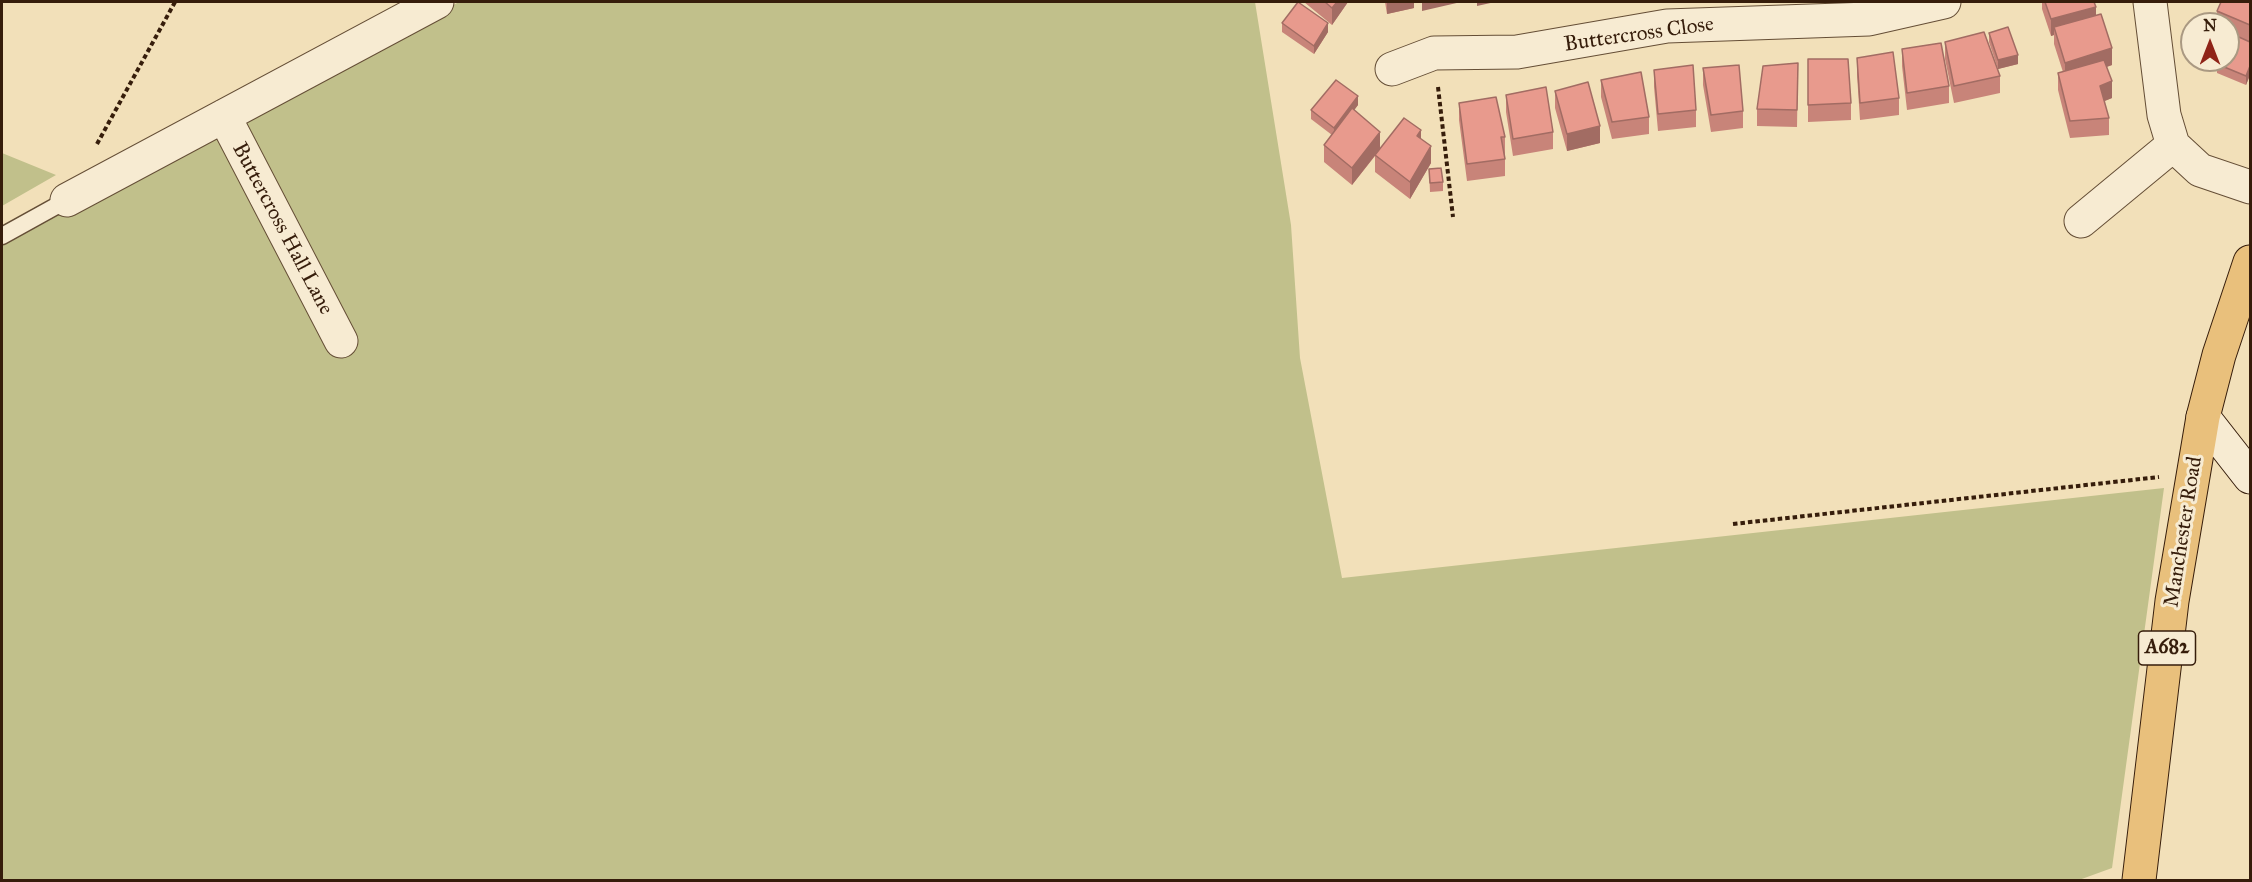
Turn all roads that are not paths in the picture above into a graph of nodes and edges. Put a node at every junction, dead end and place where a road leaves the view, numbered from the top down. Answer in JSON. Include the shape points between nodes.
{"nodes":[{"id":1,"x":437,"y":2,"type":"edge"},
{"id":2,"x":1944,"y":2,"type":"edge"},
{"id":3,"x":2150,"y":2,"type":"edge"},
{"id":4,"x":1886,"y":9,"type":"edge"},
{"id":5,"x":1392,"y":69,"type":"dead end"},
{"id":6,"x":224,"y":116,"type":"junction"},
{"id":7,"x":2173,"y":145,"type":"junction"},
{"id":8,"x":2250,"y":187,"type":"edge"},
{"id":9,"x":67,"y":200,"type":"joint"},
{"id":10,"x":2080,"y":221,"type":"dead end"},
{"id":11,"x":2,"y":236,"type":"edge"},
{"id":12,"x":2250,"y":262,"type":"edge"},
{"id":13,"x":341,"y":341,"type":"dead end"},
{"id":14,"x":2203,"y":417,"type":"junction"},
{"id":15,"x":2250,"y":477,"type":"edge"},
{"id":16,"x":2139,"y":880,"type":"edge"}],
"edges":[{"from":1,"to":6,"type":"street"},
{"from":2,"to":4,"type":"street","name":"Buttercross Close"},
{"from":3,"to":7,"type":"street","via":[[2164,115]]},
{"from":4,"to":5,"type":"street","name":"Buttercross Close","via":[[1667,26],[1517,52],[1434,53]]},
{"from":6,"to":9,"type":"street"},
{"from":6,"to":13,"type":"street","name":"Buttercross Hall Lane"},
{"from":7,"to":8,"type":"street","via":[[2200,170]]},
{"from":7,"to":10,"type":"street"},
{"from":9,"to":11,"type":"lane"},
{"from":12,"to":14,"type":"main road","name":"Manchester Road","number":"A682"},
{"from":14,"to":15,"type":"street"},
{"from":14,"to":16,"type":"main road","name":"Manchester Road","number":"A682","via":[[2172,601]]}]}
